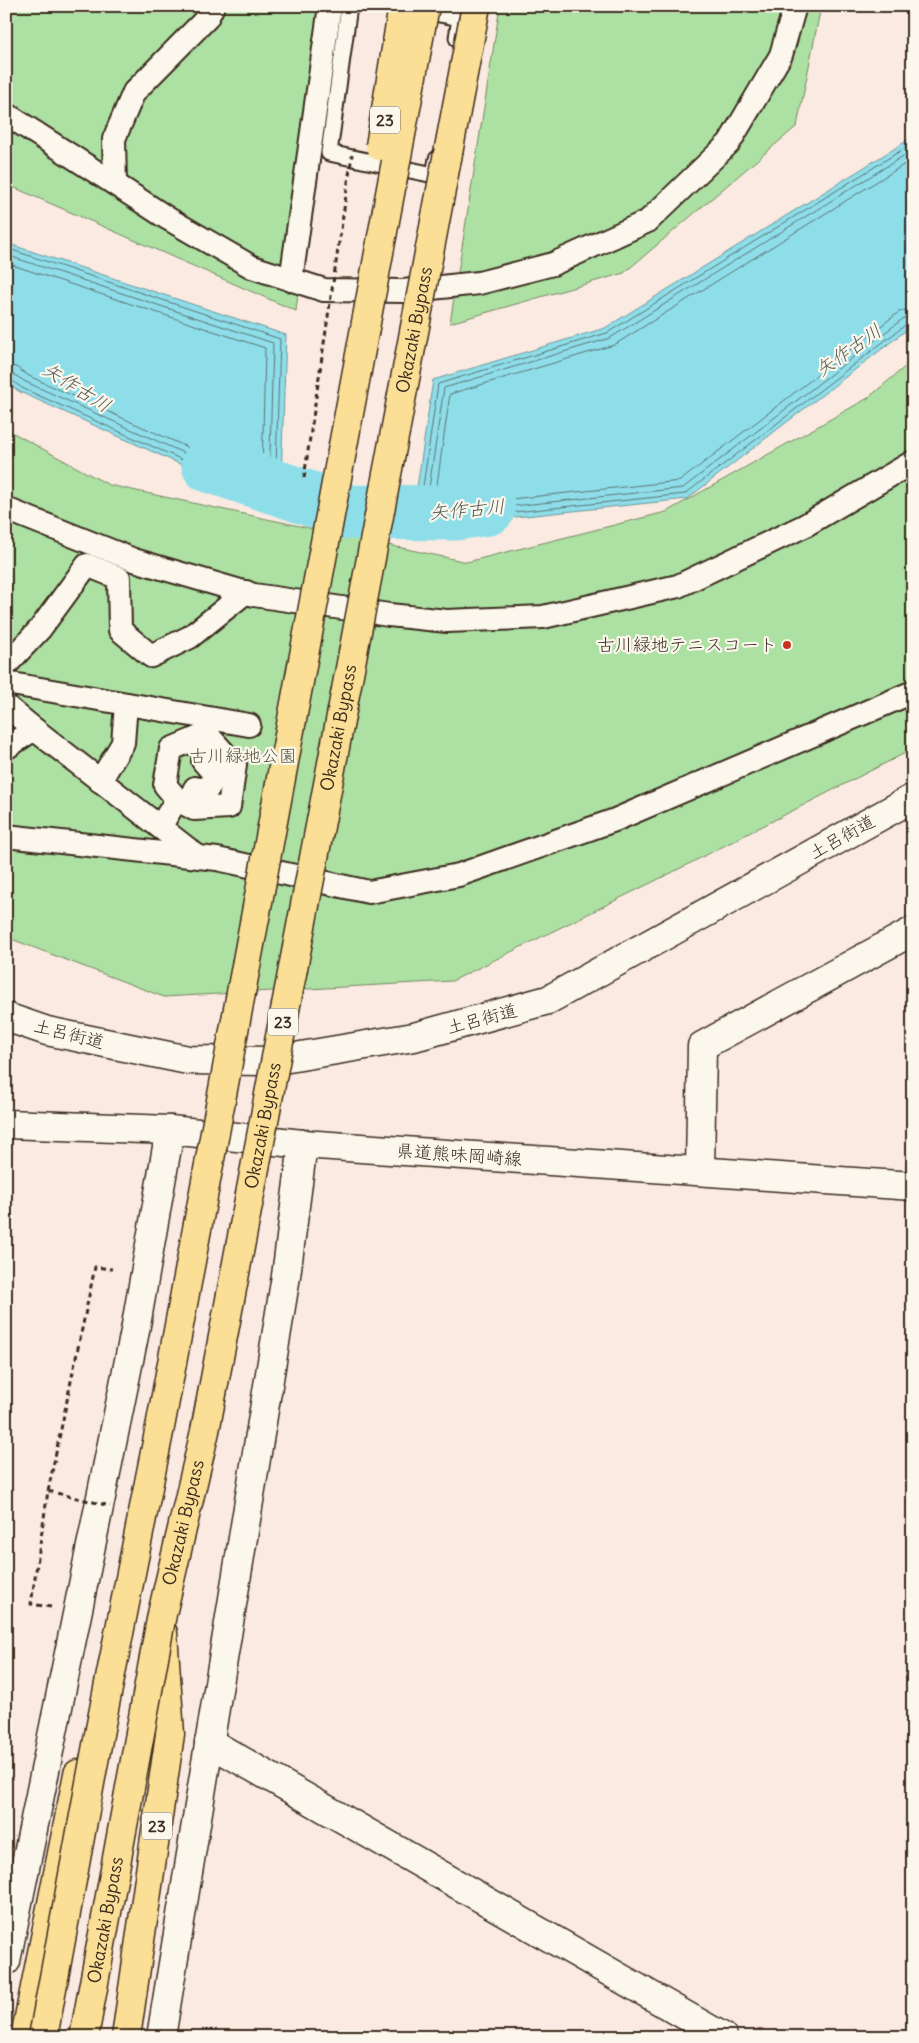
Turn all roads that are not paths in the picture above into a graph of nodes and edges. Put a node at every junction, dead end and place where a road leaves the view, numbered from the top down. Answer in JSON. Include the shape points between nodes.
{"nodes":[{"id":1,"x":213,"y":6,"type":"edge"},
{"id":2,"x":330,"y":6,"type":"edge"},
{"id":3,"x":349,"y":6,"type":"edge"},
{"id":4,"x":476,"y":6,"type":"edge"},
{"id":5,"x":795,"y":6,"type":"edge"},
{"id":6,"x":410,"y":7,"type":"edge"},
{"id":7,"x":6,"y":114,"type":"edge"},
{"id":8,"x":384,"y":164,"type":"junction"},
{"id":9,"x":115,"y":184,"type":"junction"},
{"id":10,"x":291,"y":280,"type":"junction"},
{"id":11,"x":913,"y":462,"type":"edge"},
{"id":12,"x":6,"y":509,"type":"edge"},
{"id":13,"x":246,"y":592,"type":"junction"},
{"id":14,"x":6,"y":665,"type":"edge"},
{"id":15,"x":6,"y":683,"type":"edge"},
{"id":16,"x":913,"y":692,"type":"edge"},
{"id":17,"x":126,"y":704,"type":"junction"},
{"id":18,"x":6,"y":706,"type":"edge"},
{"id":19,"x":249,"y":725,"type":"dead end"},
{"id":20,"x":210,"y":726,"type":"junction"},
{"id":21,"x":34,"y":729,"type":"junction"},
{"id":22,"x":6,"y":748,"type":"edge"},
{"id":23,"x":100,"y":780,"type":"junction"},
{"id":24,"x":187,"y":797,"type":"junction"},
{"id":25,"x":913,"y":798,"type":"edge"},
{"id":26,"x":160,"y":827,"type":"junction"},
{"id":27,"x":6,"y":836,"type":"edge"},
{"id":28,"x":198,"y":857,"type":"junction"},
{"id":29,"x":913,"y":931,"type":"edge"},
{"id":30,"x":6,"y":1017,"type":"edge"},
{"id":31,"x":6,"y":1124,"type":"edge"},
{"id":32,"x":170,"y":1130,"type":"junction"},
{"id":33,"x":302,"y":1144,"type":"junction"},
{"id":34,"x":700,"y":1171,"type":"junction"},
{"id":35,"x":913,"y":1186,"type":"edge"},
{"id":36,"x":162,"y":1614,"type":"junction"},
{"id":37,"x":100,"y":1729,"type":"junction"},
{"id":38,"x":209,"y":1742,"type":"junction"},
{"id":39,"x":6,"y":1961,"type":"edge"},
{"id":40,"x":25,"y":2037,"type":"edge"},
{"id":41,"x":43,"y":2037,"type":"edge"},
{"id":42,"x":84,"y":2037,"type":"edge"},
{"id":43,"x":126,"y":2037,"type":"edge"},
{"id":44,"x":162,"y":2037,"type":"edge"},
{"id":45,"x":723,"y":2037,"type":"edge"}],
"edges":[{"from":1,"to":9,"type":"street","via":[[207,18],[134,92],[114,139]]},
{"from":2,"to":10,"type":"street"},
{"from":3,"to":8,"type":"lane","via":[[329,152]]},
{"from":4,"to":36,"type":"highway","name":"Okazaki Bypass","number":"23","bridge":true,"via":[[205,1431]]},
{"from":5,"to":10,"type":"street","via":[[781,55],[729,143],[648,221],[553,264],[480,283],[403,291],[324,290]]},
{"from":6,"to":8,"type":"lane"},
{"from":6,"to":8,"type":"lane","via":[[460,18],[434,175]]},
{"from":6,"to":37,"type":"highway","number":"23","bridge":true,"via":[[371,207],[383,231],[163,1413]]},
{"from":7,"to":9,"type":"street"},
{"from":9,"to":10,"type":"street","via":[[252,267]]},
{"from":11,"to":13,"type":"street","via":[[804,526],[678,586],[543,617],[447,621]]},
{"from":12,"to":13,"type":"street","via":[[134,560]]},
{"from":13,"to":14,"type":"street","via":[[190,637],[151,656],[120,630],[119,578],[87,565],[40,629]]},
{"from":15,"to":17,"type":"street"},
{"from":16,"to":28,"type":"street","via":[[615,820],[459,875],[369,892]]},
{"from":17,"to":20,"type":"street"},
{"from":17,"to":23,"type":"street","via":[[123,744]]},
{"from":18,"to":21,"type":"street"},
{"from":19,"to":20,"type":"street"},
{"from":20,"to":24,"type":"street","via":[[203,761],[216,776],[207,790]]},
{"from":20,"to":24,"type":"street","via":[[171,750],[165,785]]},
{"from":20,"to":24,"type":"street","via":[[235,765],[229,808],[194,809]]},
{"from":21,"to":22,"type":"street"},
{"from":21,"to":23,"type":"street"},
{"from":23,"to":26,"type":"street"},
{"from":24,"to":26,"type":"street"},
{"from":25,"to":30,"type":"street","name":"土呂街道","via":[[548,1000],[414,1037],[271,1061],[188,1060],[47,1031]]},
{"from":26,"to":28,"type":"street"},
{"from":27,"to":28,"type":"street"},
{"from":29,"to":34,"type":"street","via":[[702,1046]]},
{"from":31,"to":32,"type":"street","name":"県道熊味岡崎線"},
{"from":32,"to":33,"type":"street","name":"県道熊味岡崎線"},
{"from":32,"to":39,"type":"street","via":[[133,1341]]},
{"from":33,"to":34,"type":"street","name":"県道熊味岡崎線"},
{"from":33,"to":38,"type":"street","via":[[286,1276]]},
{"from":34,"to":35,"type":"street","name":"県道熊味岡崎線"},
{"from":36,"to":42,"type":"highway","name":"Okazaki Bypass","number":"23","bridge":true},
{"from":36,"to":43,"type":"highway","number":"23","bridge":true,"via":[[170,1734]]},
{"from":37,"to":40,"type":"highway","number":"23","bridge":true,"via":[[79,1769]]},
{"from":37,"to":41,"type":"highway","number":"23","bridge":true},
{"from":38,"to":44,"type":"street"},
{"from":38,"to":45,"type":"street"}]}
